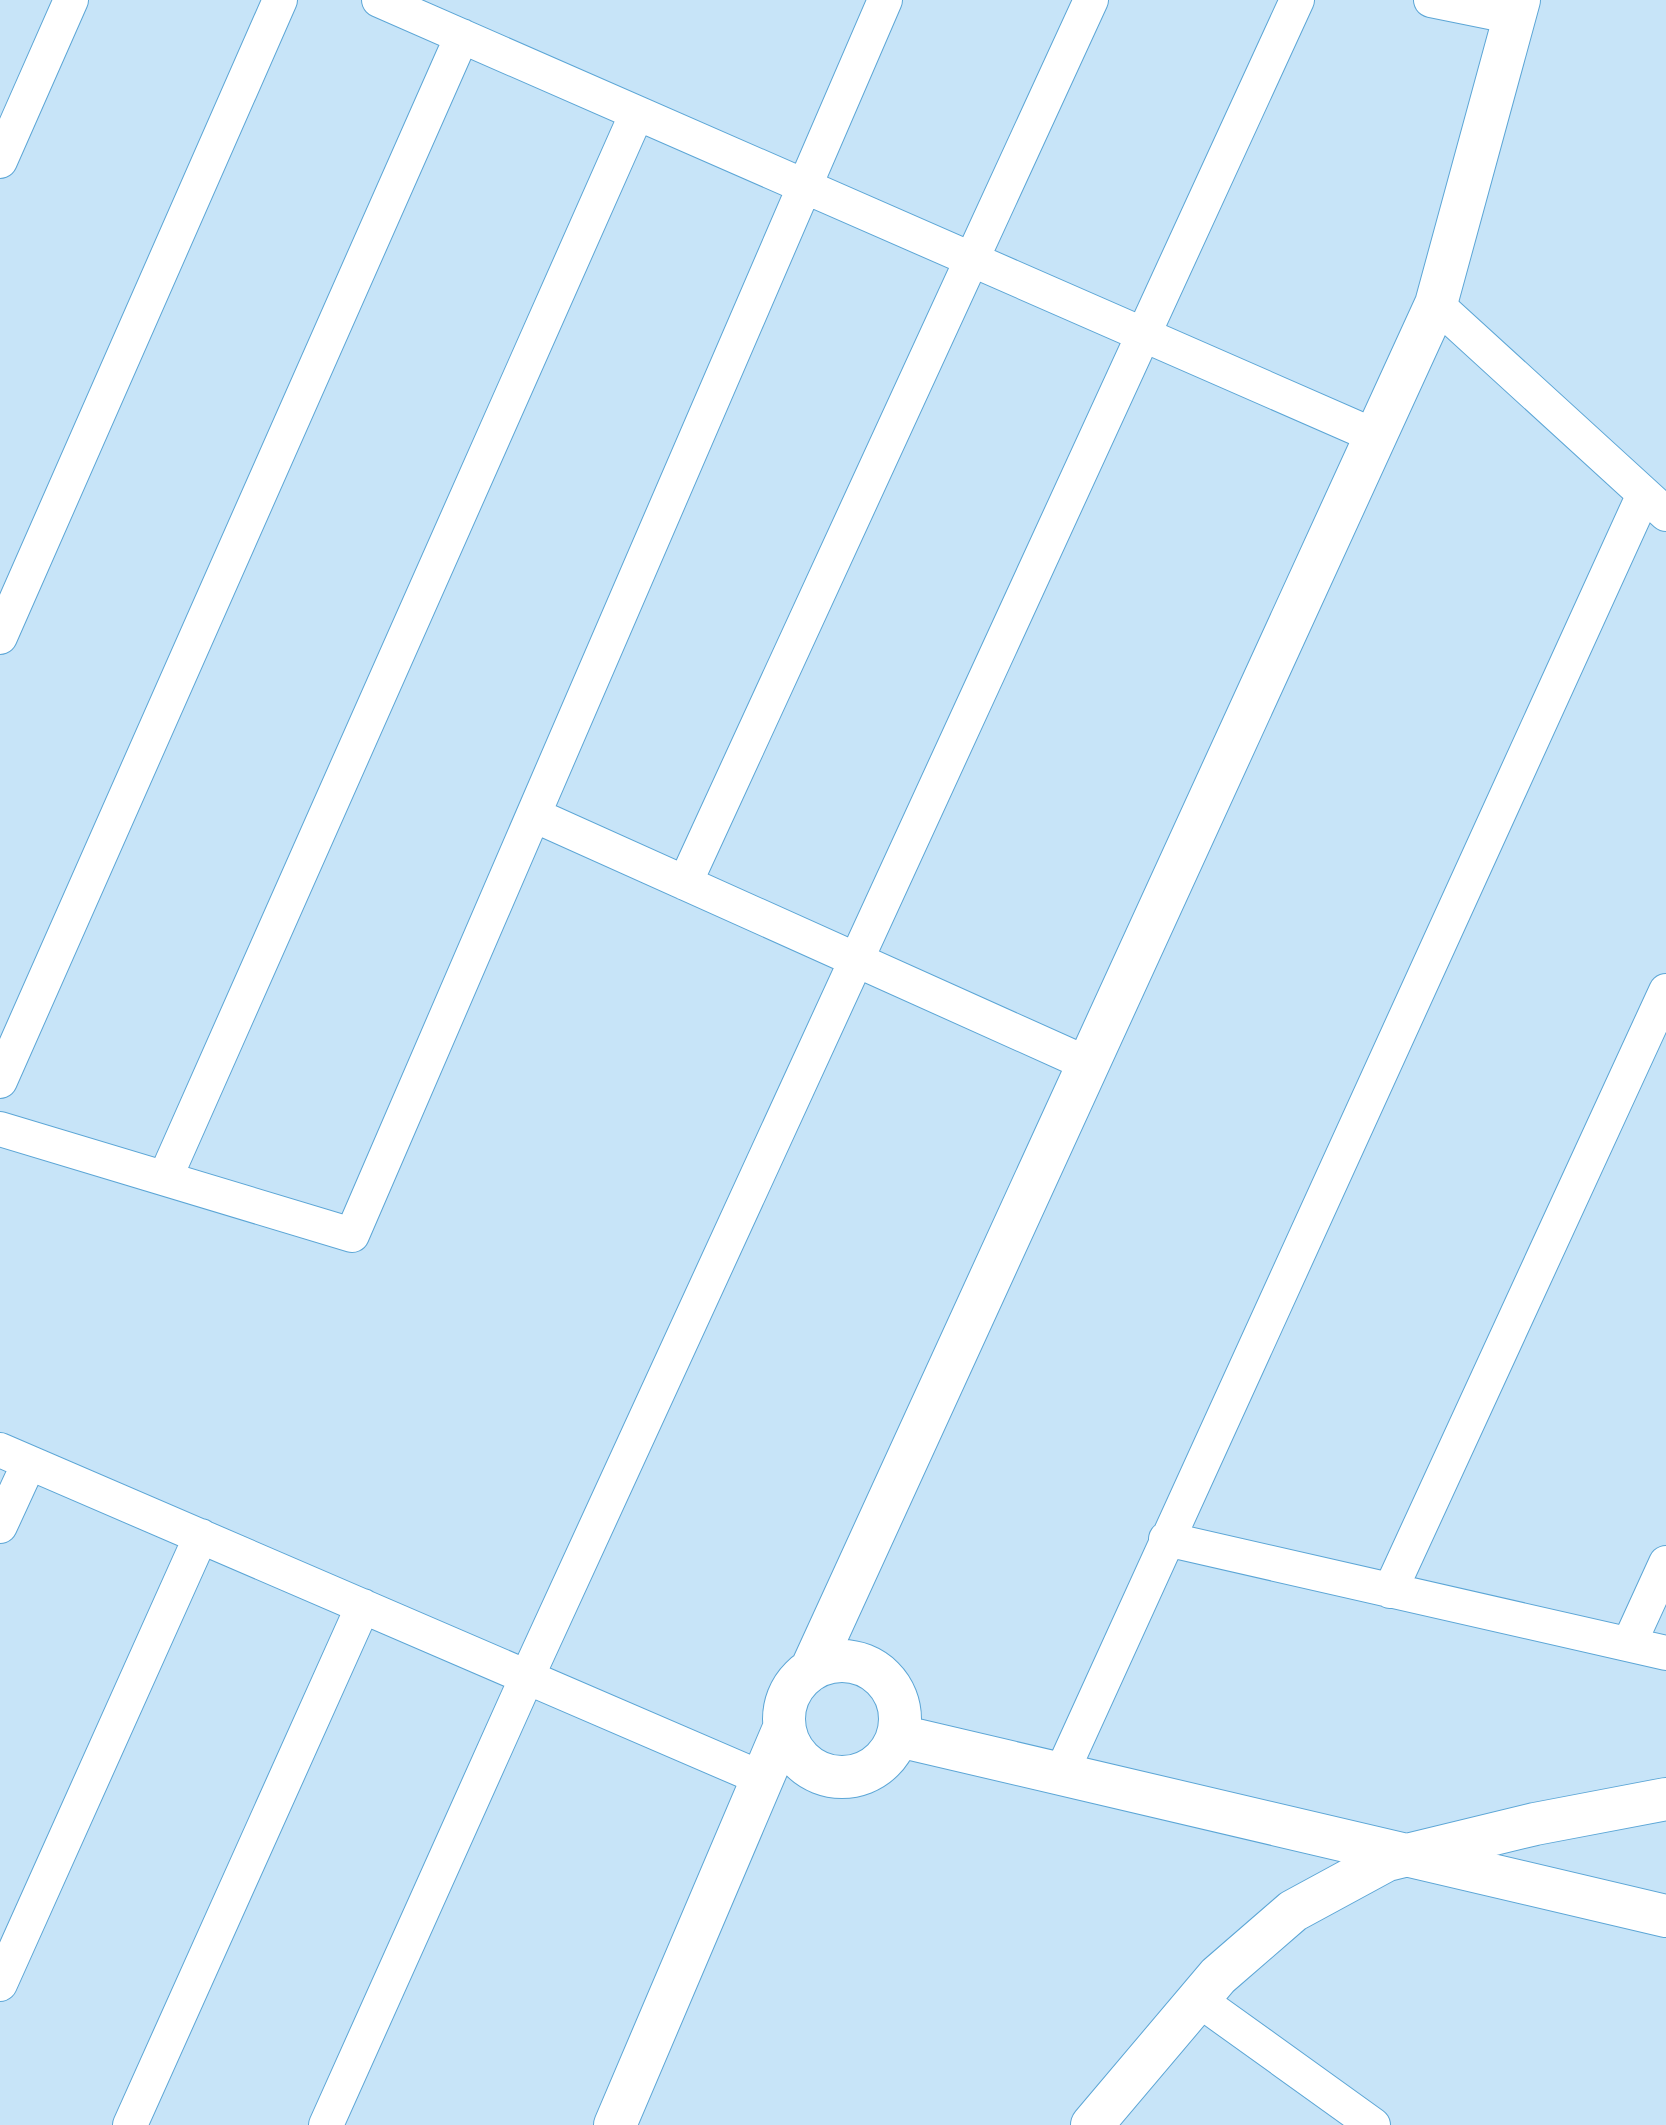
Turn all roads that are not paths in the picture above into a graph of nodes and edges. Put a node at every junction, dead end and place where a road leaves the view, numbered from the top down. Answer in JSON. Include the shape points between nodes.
{"nodes":[{"id":1,"x":71,"y":0,"type":"edge"},
{"id":2,"x":280,"y":0,"type":"edge"},
{"id":3,"x":379,"y":0,"type":"edge"},
{"id":4,"x":885,"y":0,"type":"edge"},
{"id":5,"x":1091,"y":0,"type":"edge"},
{"id":6,"x":1297,"y":0,"type":"edge"},
{"id":7,"x":1431,"y":0,"type":"edge"},
{"id":8,"x":1517,"y":8,"type":"edge"},
{"id":9,"x":462,"y":36,"type":"junction"},
{"id":10,"x":637,"y":113,"type":"junction"},
{"id":11,"x":0,"y":161,"type":"edge"},
{"id":12,"x":805,"y":186,"type":"junction"},
{"id":13,"x":972,"y":259,"type":"junction"},
{"id":14,"x":1436,"y":304,"type":"junction"},
{"id":15,"x":1144,"y":334,"type":"junction"},
{"id":16,"x":1375,"y":436,"type":"junction"},
{"id":17,"x":1655,"y":504,"type":"edge"},
{"id":18,"x":0,"y":637,"type":"edge"},
{"id":19,"x":534,"y":815,"type":"junction"},
{"id":20,"x":685,"y":883,"type":"junction"},
{"id":21,"x":856,"y":960,"type":"junction"},
{"id":22,"x":1666,"y":991,"type":"edge"},
{"id":23,"x":1088,"y":1064,"type":"junction"},
{"id":24,"x":0,"y":1081,"type":"edge"},
{"id":25,"x":0,"y":1129,"type":"edge"},
{"id":26,"x":165,"y":1178,"type":"junction"},
{"id":27,"x":14,"y":1456,"type":"edge"},
{"id":28,"x":0,"y":1526,"type":"edge"},
{"id":29,"x":201,"y":1536,"type":"junction"},
{"id":30,"x":1166,"y":1539,"type":"junction"},
{"id":31,"x":1666,"y":1563,"type":"edge"},
{"id":32,"x":1390,"y":1591,"type":"junction"},
{"id":33,"x":363,"y":1606,"type":"junction"},
{"id":34,"x":1629,"y":1644,"type":"junction"},
{"id":35,"x":1666,"y":1653,"type":"edge"},
{"id":36,"x":811,"y":1670,"type":"junction"},
{"id":37,"x":527,"y":1677,"type":"junction"},
{"id":38,"x":784,"y":1728,"type":"junction"},
{"id":39,"x":899,"y":1736,"type":"junction"},
{"id":40,"x":1061,"y":1774,"type":"junction"},
{"id":41,"x":761,"y":1778,"type":"junction"},
{"id":42,"x":1666,"y":1799,"type":"edge"},
{"id":43,"x":1408,"y":1855,"type":"junction"},
{"id":44,"x":1666,"y":1916,"type":"edge"},
{"id":45,"x":0,"y":1984,"type":"edge"},
{"id":46,"x":1199,"y":2000,"type":"junction"},
{"id":47,"x":625,"y":2121,"type":"edge"},
{"id":48,"x":130,"y":2125,"type":"edge"},
{"id":49,"x":326,"y":2125,"type":"edge"},
{"id":50,"x":1092,"y":2125,"type":"edge"},
{"id":51,"x":1373,"y":2125,"type":"edge"}],
"edges":[{"from":1,"to":11,"type":"street"},
{"from":2,"to":18,"type":"street"},
{"from":3,"to":9,"type":"street"},
{"from":4,"to":12,"type":"street"},
{"from":5,"to":13,"type":"street"},
{"from":6,"to":15,"type":"street"},
{"from":7,"to":8,"type":"street"},
{"from":8,"to":14,"type":"street"},
{"from":9,"to":10,"type":"street"},
{"from":9,"to":24,"type":"street"},
{"from":10,"to":12,"type":"street"},
{"from":10,"to":26,"type":"street"},
{"from":12,"to":13,"type":"street"},
{"from":12,"to":19,"type":"street"},
{"from":13,"to":15,"type":"street"},
{"from":13,"to":20,"type":"street"},
{"from":14,"to":16,"type":"street"},
{"from":14,"to":17,"type":"street"},
{"from":15,"to":16,"type":"street"},
{"from":15,"to":21,"type":"street"},
{"from":16,"to":23,"type":"street"},
{"from":17,"to":30,"type":"street"},
{"from":19,"to":20,"type":"street"},
{"from":19,"to":26,"type":"street","via":[[352,1235]]},
{"from":20,"to":21,"type":"street"},
{"from":21,"to":23,"type":"street"},
{"from":21,"to":37,"type":"street"},
{"from":22,"to":32,"type":"street"},
{"from":23,"to":36,"type":"street"},
{"from":25,"to":26,"type":"street"},
{"from":27,"to":28,"type":"street"},
{"from":27,"to":29,"type":"street"},
{"from":29,"to":33,"type":"street"},
{"from":29,"to":45,"type":"street"},
{"from":30,"to":32,"type":"street"},
{"from":30,"to":40,"type":"street"},
{"from":31,"to":34,"type":"street"},
{"from":32,"to":34,"type":"street"},
{"from":33,"to":37,"type":"street"},
{"from":33,"to":48,"type":"street"},
{"from":34,"to":35,"type":"street"},
{"from":36,"to":38,"type":"street","via":[[793,1686]]},
{"from":36,"to":39,"type":"street","via":[[838,1660],[874,1669],[897,1697],[902,1716]]},
{"from":37,"to":41,"type":"street"},
{"from":37,"to":49,"type":"street"},
{"from":38,"to":39,"type":"street","via":[[807,1766],[843,1778],[879,1765]]},
{"from":38,"to":41,"type":"street"},
{"from":39,"to":40,"type":"street"},
{"from":40,"to":43,"type":"street"},
{"from":41,"to":47,"type":"street"},
{"from":42,"to":43,"type":"street"},
{"from":43,"to":44,"type":"street"},
{"from":43,"to":46,"type":"street","via":[[1387,1860],[1293,1911],[1218,1976]]},
{"from":46,"to":50,"type":"street"},
{"from":46,"to":51,"type":"street"}]}
